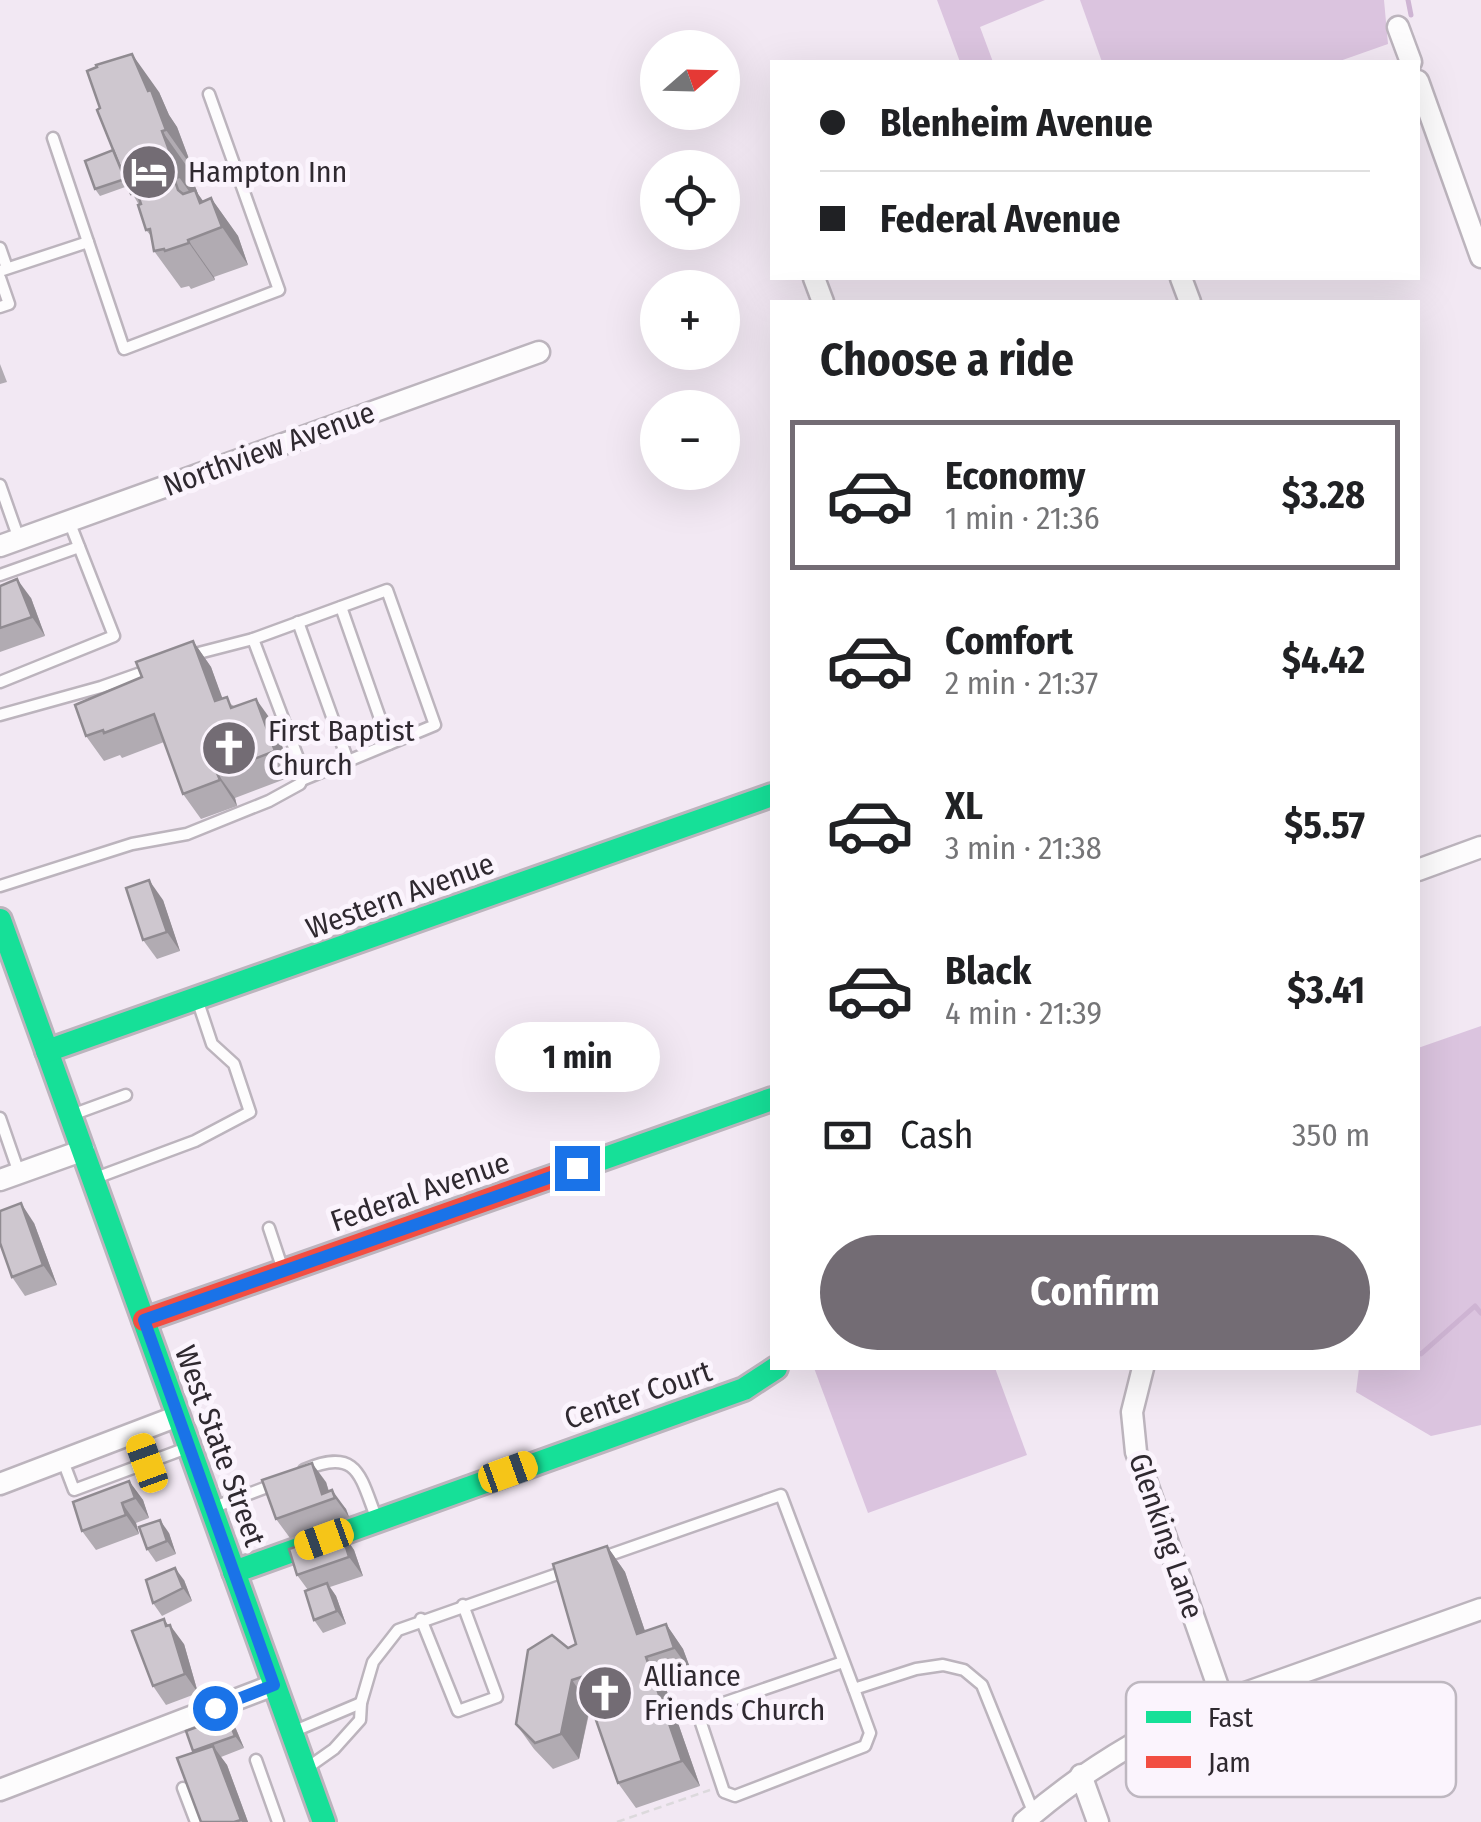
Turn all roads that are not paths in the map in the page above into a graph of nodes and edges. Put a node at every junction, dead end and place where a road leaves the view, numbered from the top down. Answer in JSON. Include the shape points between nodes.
{"nodes":[{"id":1,"x":1398,"y":26,"type":"dead end"},
{"id":2,"x":1410,"y":60,"type":"edge"},
{"id":3,"x":1420,"y":88,"type":"edge"},
{"id":4,"x":209,"y":94,"type":"dead end"},
{"id":5,"x":53,"y":138,"type":"dead end"},
{"id":6,"x":88,"y":242,"type":"junction"},
{"id":7,"x":0,"y":248,"type":"edge"},
{"id":8,"x":1481,"y":257,"type":"edge"},
{"id":9,"x":2,"y":273,"type":"edge"},
{"id":10,"x":0,"y":307,"type":"edge"},
{"id":11,"x":539,"y":352,"type":"dead end"},
{"id":12,"x":0,"y":485,"type":"edge"},
{"id":13,"x":4,"y":506,"type":"edge"},
{"id":14,"x":69,"y":521,"type":"junction"},
{"id":15,"x":9,"y":542,"type":"edge"},
{"id":16,"x":79,"y":548,"type":"junction"},
{"id":17,"x":0,"y":575,"type":"edge"},
{"id":18,"x":341,"y":606,"type":"junction"},
{"id":19,"x":298,"y":622,"type":"junction"},
{"id":20,"x":252,"y":638,"type":"junction"},
{"id":21,"x":0,"y":682,"type":"edge"},
{"id":22,"x":0,"y":714,"type":"edge"},
{"id":23,"x":390,"y":744,"type":"junction"},
{"id":24,"x":348,"y":761,"type":"junction"},
{"id":25,"x":303,"y":777,"type":"junction"},
{"id":26,"x":770,"y":796,"type":"edge"},
{"id":27,"x":1481,"y":847,"type":"edge"},
{"id":28,"x":1420,"y":869,"type":"edge"},
{"id":29,"x":0,"y":886,"type":"edge"},
{"id":30,"x":0,"y":920,"type":"edge"},
{"id":31,"x":6,"y":952,"type":"edge"},
{"id":32,"x":197,"y":1001,"type":"junction"},
{"id":33,"x":47,"y":1052,"type":"junction"},
{"id":34,"x":126,"y":1095,"type":"dead end"},
{"id":35,"x":770,"y":1100,"type":"edge"},
{"id":36,"x":71,"y":1115,"type":"junction"},
{"id":37,"x":0,"y":1121,"type":"edge"},
{"id":38,"x":84,"y":1150,"type":"junction"},
{"id":39,"x":10,"y":1177,"type":"edge"},
{"id":40,"x":94,"y":1178,"type":"junction"},
{"id":41,"x":269,"y":1228,"type":"dead end"},
{"id":42,"x":284,"y":1272,"type":"junction"},
{"id":43,"x":144,"y":1320,"type":"junction"},
{"id":44,"x":773,"y":1370,"type":"edge"},
{"id":45,"x":1142,"y":1370,"type":"edge"},
{"id":46,"x":178,"y":1416,"type":"junction"},
{"id":47,"x":136,"y":1433,"type":"junction"},
{"id":48,"x":189,"y":1447,"type":"junction"},
{"id":49,"x":63,"y":1460,"type":"junction"},
{"id":50,"x":147,"y":1463,"type":"junction"},
{"id":51,"x":0,"y":1484,"type":"edge"},
{"id":52,"x":211,"y":1508,"type":"junction"},
{"id":53,"x":377,"y":1520,"type":"junction"},
{"id":54,"x":596,"y":1560,"type":"edge"},
{"id":55,"x":579,"y":1566,"type":"edge"},
{"id":56,"x":234,"y":1572,"type":"junction"},
{"id":57,"x":462,"y":1605,"type":"junction"},
{"id":58,"x":1481,"y":1609,"type":"edge"},
{"id":59,"x":422,"y":1620,"type":"junction"},
{"id":60,"x":842,"y":1662,"type":"junction"},
{"id":61,"x":1216,"y":1682,"type":"edge"},
{"id":62,"x":1276,"y":1682,"type":"edge"},
{"id":63,"x":274,"y":1685,"type":"junction"},
{"id":64,"x":854,"y":1689,"type":"junction"},
{"id":65,"x":361,"y":1703,"type":"junction"},
{"id":66,"x":292,"y":1732,"type":"junction"},
{"id":67,"x":1126,"y":1747,"type":"edge"},
{"id":68,"x":256,"y":1760,"type":"dead end"},
{"id":69,"x":305,"y":1770,"type":"junction"},
{"id":70,"x":1081,"y":1774,"type":"junction"},
{"id":71,"x":183,"y":1788,"type":"edge"},
{"id":72,"x":0,"y":1790,"type":"edge"},
{"id":73,"x":1029,"y":1818,"type":"edge"},
{"id":74,"x":321,"y":1821,"type":"edge"},
{"id":75,"x":196,"y":1822,"type":"edge"},
{"id":76,"x":278,"y":1822,"type":"edge"},
{"id":77,"x":1098,"y":1822,"type":"edge"}],
"edges":[{"from":1,"to":2,"type":"street"},
{"from":3,"to":8,"type":"street"},
{"from":4,"to":6,"type":"lane","via":[[280,290],[124,349]]},
{"from":5,"to":6,"type":"lane"},
{"from":6,"to":9,"type":"lane"},
{"from":7,"to":9,"type":"lane"},
{"from":9,"to":10,"type":"lane","via":[[9,304]]},
{"from":11,"to":14,"type":"street","name":"Northview Avenue"},
{"from":12,"to":13,"type":"lane"},
{"from":13,"to":15,"type":"lane"},
{"from":14,"to":15,"type":"street","name":"Northview Avenue"},
{"from":14,"to":16,"type":"lane"},
{"from":16,"to":17,"type":"lane"},
{"from":16,"to":21,"type":"lane","via":[[114,636]]},
{"from":18,"to":19,"type":"lane"},
{"from":18,"to":23,"type":"lane"},
{"from":18,"to":23,"type":"lane","via":[[387,590],[436,725]]},
{"from":19,"to":20,"type":"lane"},
{"from":19,"to":24,"type":"lane"},
{"from":20,"to":22,"type":"lane"},
{"from":20,"to":25,"type":"lane"},
{"from":23,"to":24,"type":"lane"},
{"from":24,"to":25,"type":"lane"},
{"from":25,"to":29,"type":"lane","via":[[269,801],[187,834],[132,844]]},
{"from":26,"to":32,"type":"main road","name":"Western Avenue"},
{"from":27,"to":28,"type":"street"},
{"from":30,"to":31,"type":"main road","name":"West State Street"},
{"from":31,"to":33,"type":"main road","name":"West State Street"},
{"from":32,"to":33,"type":"main road","name":"Western Avenue"},
{"from":32,"to":40,"type":"lane","via":[[212,1044],[234,1064],[250,1112],[195,1141]]},
{"from":33,"to":36,"type":"main road","name":"West State Street"},
{"from":34,"to":36,"type":"lane"},
{"from":35,"to":42,"type":"main road","name":"Federal Avenue"},
{"from":36,"to":38,"type":"main road","name":"West State Street"},
{"from":37,"to":39,"type":"lane"},
{"from":38,"to":39,"type":"street"},
{"from":38,"to":40,"type":"main road","name":"West State Street"},
{"from":40,"to":43,"type":"main road","name":"West State Street"},
{"from":41,"to":42,"type":"lane"},
{"from":42,"to":43,"type":"main road","name":"Federal Avenue"},
{"from":43,"to":46,"type":"main road","name":"West State Street"},
{"from":44,"to":53,"type":"main road","name":"Center Court","via":[[744,1389]]},
{"from":45,"to":61,"type":"street","name":"Glenking Lane","via":[[1132,1412],[1136,1452]]},
{"from":46,"to":47,"type":"street"},
{"from":46,"to":48,"type":"main road","name":"West State Street"},
{"from":47,"to":49,"type":"street"},
{"from":47,"to":50,"type":"lane"},
{"from":48,"to":50,"type":"lane"},
{"from":48,"to":52,"type":"main road","name":"West State Street"},
{"from":49,"to":50,"type":"lane","via":[[74,1490]]},
{"from":49,"to":51,"type":"street"},
{"from":52,"to":53,"type":"lane","via":[[313,1466],[344,1461],[360,1475]]},
{"from":52,"to":56,"type":"main road","name":"West State Street"},
{"from":53,"to":56,"type":"main road","name":"Center Court"},
{"from":54,"to":60,"type":"lane","via":[[782,1495]]},
{"from":55,"to":57,"type":"lane"},
{"from":56,"to":63,"type":"main road","name":"West State Street"},
{"from":57,"to":59,"type":"lane"},
{"from":57,"to":59,"type":"lane","via":[[496,1697],[458,1712]]},
{"from":58,"to":62,"type":"street"},
{"from":59,"to":65,"type":"lane","via":[[388,1638]]},
{"from":60,"to":64,"type":"lane"},
{"from":60,"to":64,"type":"lane","via":[[706,1708],[700,1720],[724,1792],[735,1796],[865,1746],[870,1733]]},
{"from":63,"to":66,"type":"main road","name":"West State Street"},
{"from":63,"to":72,"type":"street"},
{"from":64,"to":73,"type":"lane","via":[[916,1669],[964,1670],[982,1685]]},
{"from":65,"to":66,"type":"lane"},
{"from":65,"to":69,"type":"lane","via":[[355,1727]]},
{"from":66,"to":69,"type":"main road","name":"West State Street"},
{"from":67,"to":70,"type":"street"},
{"from":68,"to":76,"type":"lane"},
{"from":69,"to":74,"type":"main road","name":"West State Street"},
{"from":70,"to":73,"type":"street"},
{"from":70,"to":77,"type":"street"},
{"from":71,"to":75,"type":"lane"}]}
